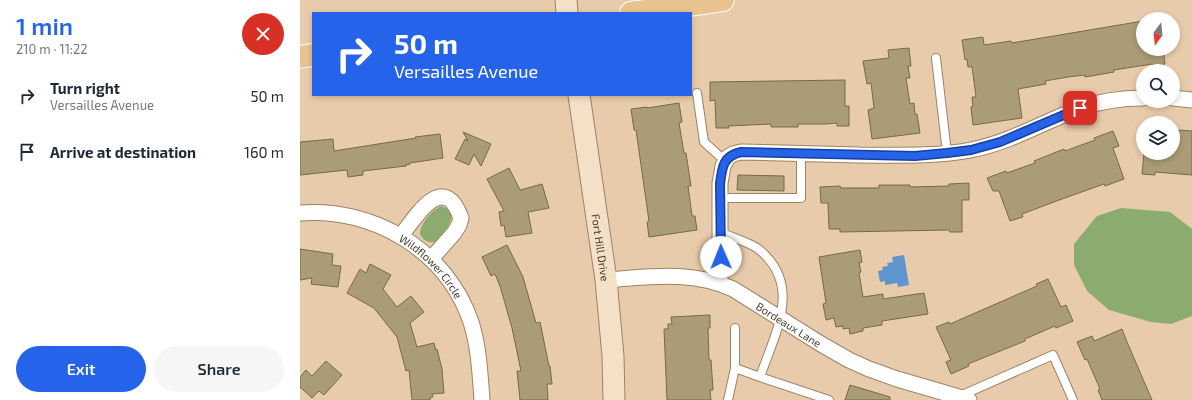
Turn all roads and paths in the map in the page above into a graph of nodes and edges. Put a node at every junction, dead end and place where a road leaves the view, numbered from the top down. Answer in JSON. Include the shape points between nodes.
{"nodes":[{"id":1,"x":566,"y":0,"type":"edge"},
{"id":2,"x":722,"y":0,"type":"edge"},
{"id":3,"x":567,"y":12,"type":"edge"},
{"id":4,"x":638,"y":12,"type":"edge"},
{"id":5,"x":312,"y":55,"type":"edge"},
{"id":6,"x":300,"y":57,"type":"edge"},
{"id":7,"x":936,"y":58,"type":"dead end"},
{"id":8,"x":696,"y":93,"type":"dead end"},
{"id":9,"x":579,"y":96,"type":"edge"},
{"id":10,"x":1136,"y":98,"type":"edge"},
{"id":11,"x":1180,"y":99,"type":"edge"},
{"id":12,"x":1192,"y":100,"type":"edge"},
{"id":13,"x":947,"y":153,"type":"junction"},
{"id":14,"x":801,"y":154,"type":"junction"},
{"id":15,"x":725,"y":161,"type":"junction"},
{"id":16,"x":720,"y":198,"type":"junction"},
{"id":17,"x":300,"y":213,"type":"edge"},
{"id":18,"x":720,"y":232,"type":"junction"},
{"id":19,"x":401,"y":236,"type":"junction"},
{"id":20,"x":431,"y":259,"type":"junction"},
{"id":21,"x":606,"y":280,"type":"junction"},
{"id":22,"x":720,"y":283,"type":"junction"},
{"id":23,"x":780,"y":319,"type":"junction"},
{"id":24,"x":735,"y":328,"type":"dead end"},
{"id":25,"x":735,"y":368,"type":"junction"},
{"id":26,"x":760,"y":377,"type":"junction"},
{"id":27,"x":964,"y":398,"type":"edge"},
{"id":28,"x":482,"y":400,"type":"edge"},
{"id":29,"x":614,"y":400,"type":"edge"},
{"id":30,"x":728,"y":400,"type":"edge"},
{"id":31,"x":829,"y":400,"type":"edge"},
{"id":32,"x":1073,"y":400,"type":"edge"}],
"edges":[{"from":1,"to":3,"type":"street"},
{"from":2,"to":4,"type":"main road"},
{"from":5,"to":6,"type":"main road"},
{"from":7,"to":13,"type":"lane"},
{"from":8,"to":15,"type":"lane","via":[[704,142]]},
{"from":9,"to":21,"type":"street","name":"Fort Hill Drive"},
{"from":10,"to":13,"type":"street","via":[[1113,100],[1080,108],[1000,142]]},
{"from":11,"to":12,"type":"street"},
{"from":13,"to":14,"type":"street","via":[[915,156]]},
{"from":14,"to":15,"type":"street","via":[[741,152],[733,154]]},
{"from":14,"to":16,"type":"lane","via":[[801,198]]},
{"from":15,"to":16,"type":"street"},
{"from":16,"to":18,"type":"street"},
{"from":17,"to":19,"type":"street","name":"Wildflower Circle","via":[[350,216],[376,224]]},
{"from":18,"to":22,"type":"street"},
{"from":18,"to":23,"type":"lane","via":[[756,248],[776,268],[783,287]]},
{"from":19,"to":20,"type":"street","name":"Wildflower Circle"},
{"from":19,"to":20,"type":"street","via":[[433,198],[441,197],[454,203],[461,218],[459,225]]},
{"from":20,"to":28,"type":"street","name":"Wildflower Circle","via":[[457,293],[470,322],[478,353]]},
{"from":21,"to":22,"type":"street","name":"Bordeaux Lane","via":[[662,275]]},
{"from":21,"to":29,"type":"street","name":"Fort Hill Drive"},
{"from":22,"to":23,"type":"street","name":"Bordeaux Lane"},
{"from":23,"to":26,"type":"lane"},
{"from":23,"to":27,"type":"street","name":"Bordeaux Lane","via":[[869,369]]},
{"from":24,"to":25,"type":"lane"},
{"from":25,"to":26,"type":"lane"},
{"from":25,"to":30,"type":"lane"},
{"from":26,"to":31,"type":"lane"},
{"from":27,"to":32,"type":"lane","via":[[1053,355]]}]}
